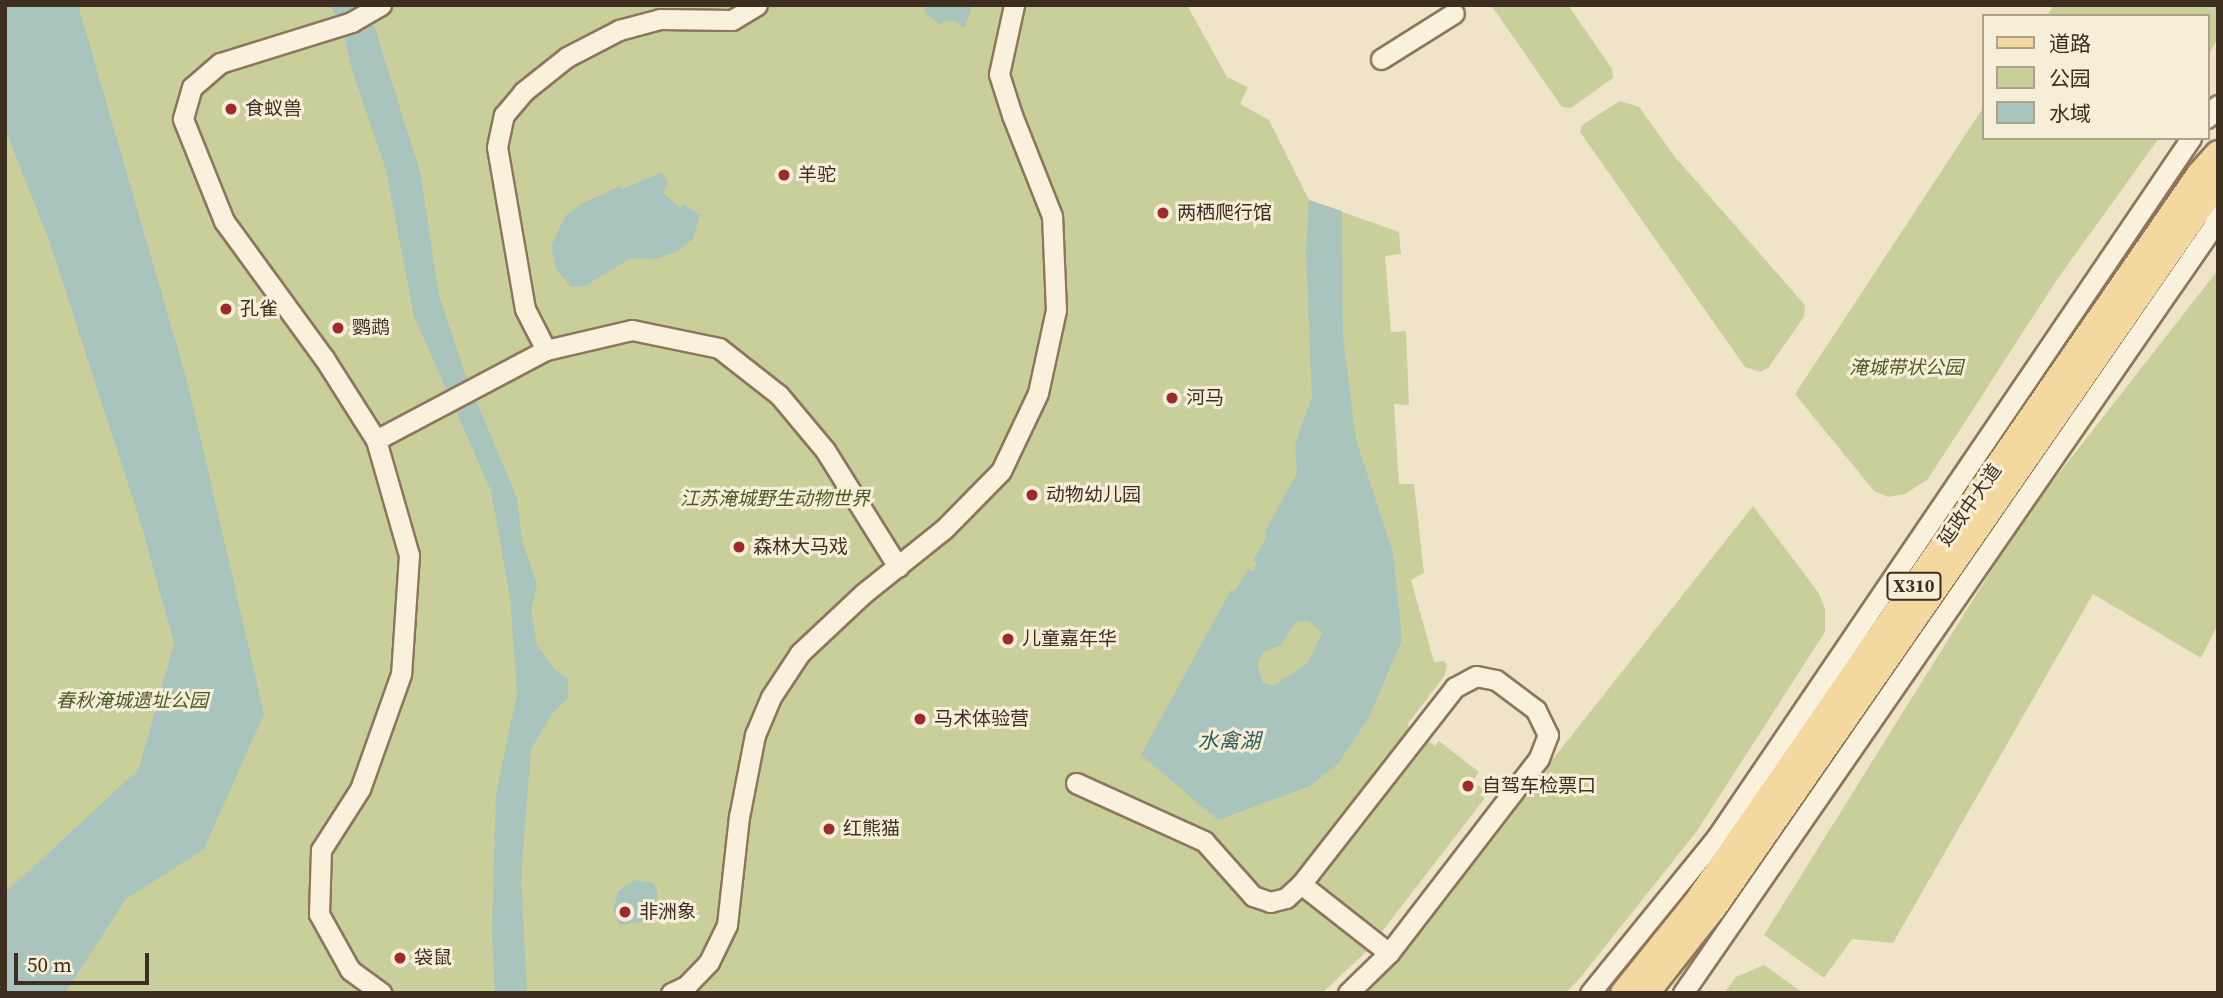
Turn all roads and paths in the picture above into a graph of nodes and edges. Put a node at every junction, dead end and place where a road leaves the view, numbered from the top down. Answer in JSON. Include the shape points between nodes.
{"nodes":[{"id":1,"x":382,"y":5,"type":"edge"},
{"id":2,"x":757,"y":5,"type":"edge"},
{"id":3,"x":1014,"y":5,"type":"edge"},
{"id":4,"x":1454,"y":13,"type":"dead end"},
{"id":5,"x":1381,"y":59,"type":"dead end"},
{"id":6,"x":2191,"y":140,"type":"edge"},
{"id":7,"x":2218,"y":153,"type":"edge"},
{"id":8,"x":2211,"y":180,"type":"edge"},
{"id":9,"x":546,"y":351,"type":"junction"},
{"id":10,"x":376,"y":440,"type":"junction"},
{"id":11,"x":898,"y":567,"type":"junction"},
{"id":12,"x":1076,"y":783,"type":"dead end"},
{"id":13,"x":1301,"y":884,"type":"junction"},
{"id":14,"x":1389,"y":953,"type":"junction"},
{"id":15,"x":382,"y":993,"type":"edge"},
{"id":16,"x":671,"y":993,"type":"edge"},
{"id":17,"x":1348,"y":993,"type":"edge"},
{"id":18,"x":1590,"y":993,"type":"edge"},
{"id":19,"x":1623,"y":993,"type":"edge"},
{"id":20,"x":1647,"y":993,"type":"edge"},
{"id":21,"x":1683,"y":993,"type":"edge"}],
"edges":[{"from":1,"to":10,"type":"street","via":[[352,22],[220,64],[192,87],[183,119],[224,221]]},
{"from":2,"to":9,"type":"street","via":[[732,20],[660,19],[619,30],[567,57],[523,92],[504,115],[497,147],[525,309]]},
{"from":3,"to":11,"type":"street","via":[[999,74],[1052,216],[1056,310],[1038,393],[1001,471],[944,529]]},
{"from":4,"to":5,"type":"street"},
{"from":6,"to":18,"type":"street","via":[[1716,838]]},
{"from":7,"to":8,"type":"main road","name":"延政中大道"},
{"from":8,"to":19,"type":"main road","name":"延政中大道","number":"X310","via":[[1697,901]]},
{"from":8,"to":20,"type":"main road","name":"延政中大道","number":"X310","via":[[1714,908]]},
{"from":8,"to":21,"type":"street","via":[[2214,225]]},
{"from":9,"to":10,"type":"street"},
{"from":9,"to":11,"type":"street","via":[[632,330],[719,348],[779,395],[817,441]]},
{"from":10,"to":15,"type":"street","via":[[409,555],[401,674],[360,789],[321,850],[319,914],[350,970]]},
{"from":11,"to":16,"type":"street","via":[[800,653],[771,697],[755,735],[739,817],[727,925],[709,962]]},
{"from":12,"to":13,"type":"street","via":[[1205,841],[1253,896],[1270,902],[1286,898]]},
{"from":13,"to":14,"type":"street"},
{"from":13,"to":14,"type":"street","via":[[1455,687],[1476,676],[1496,680],[1536,710],[1548,735],[1539,758]]},
{"from":14,"to":17,"type":"street"}]}
